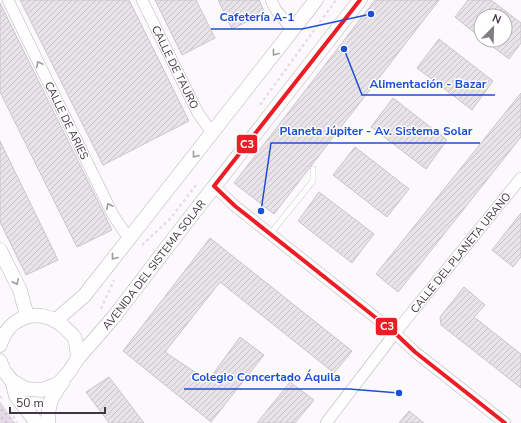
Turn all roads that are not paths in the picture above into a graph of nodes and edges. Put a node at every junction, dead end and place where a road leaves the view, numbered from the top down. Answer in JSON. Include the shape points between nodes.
{"nodes":[{"id":1,"x":8,"y":0,"type":"edge"},
{"id":2,"x":142,"y":0,"type":"edge"},
{"id":3,"x":271,"y":0,"type":"edge"},
{"id":4,"x":316,"y":0,"type":"edge"},
{"id":5,"x":360,"y":0,"type":"edge"},
{"id":6,"x":293,"y":30,"type":"junction"},
{"id":7,"x":212,"y":133,"type":"junction"},
{"id":8,"x":313,"y":169,"type":"dead end"},
{"id":9,"x":521,"y":178,"type":"edge"},
{"id":10,"x":214,"y":186,"type":"junction"},
{"id":11,"x":270,"y":234,"type":"junction"},
{"id":12,"x":134,"y":244,"type":"junction"},
{"id":13,"x":0,"y":250,"type":"edge"},
{"id":14,"x":27,"y":316,"type":"junction"},
{"id":15,"x":56,"y":320,"type":"junction"},
{"id":16,"x":395,"y":333,"type":"junction"},
{"id":17,"x":1,"y":338,"type":"edge"},
{"id":18,"x":78,"y":358,"type":"junction"},
{"id":19,"x":0,"y":361,"type":"edge"},
{"id":20,"x":69,"y":372,"type":"junction"},
{"id":21,"x":12,"y":381,"type":"junction"},
{"id":22,"x":38,"y":423,"type":"edge"},
{"id":23,"x":48,"y":423,"type":"edge"},
{"id":24,"x":326,"y":423,"type":"edge"},
{"id":25,"x":505,"y":423,"type":"edge"}],
"edges":[{"from":12,"to":1,"type":"street","name":"CALLE DE ARIES","one_way":true,"via":[[113,215]]},
{"from":2,"to":7,"type":"street","name":"CALLE DE TAURO","via":[[198,113]]},
{"from":3,"to":6,"type":"street"},
{"from":4,"to":6,"type":"street"},
{"from":5,"to":10,"type":"street","name":"AVENIDA DEL SISTEMA SOLAR"},
{"from":6,"to":7,"type":"street","one_way":true},
{"from":7,"to":12,"type":"street","one_way":true,"via":[[155,206]]},
{"from":8,"to":11,"type":"lane","via":[[313,181]]},
{"from":9,"to":16,"type":"street","name":"CALLE DEL PLANETA URANO"},
{"from":10,"to":11,"type":"street"},
{"from":10,"to":18,"type":"street","name":"AVENIDA DEL SISTEMA SOLAR"},
{"from":11,"to":16,"type":"street"},
{"from":12,"to":15,"type":"street","one_way":true,"via":[[84,296]]},
{"from":13,"to":14,"type":"street","one_way":true,"via":[[20,290]]},
{"from":14,"to":15,"type":"street","via":[[42,315]]},
{"from":14,"to":17,"type":"street","via":[[13,323]]},
{"from":15,"to":18,"type":"street","via":[[73,335]]},
{"from":16,"to":24,"type":"street","name":"CALLE DEL PLANETA URANO"},
{"from":16,"to":25,"type":"street","via":[[415,352]]},
{"from":18,"to":20,"type":"street","name":"AVENIDA DEL SISTEMA SOLAR"},
{"from":19,"to":21,"type":"street"},
{"from":20,"to":21,"type":"street","via":[[58,384],[42,390],[26,389]]},
{"from":20,"to":23,"type":"street","via":[[52,398],[48,409]]},
{"from":21,"to":22,"type":"street","via":[[16,396]]}]}
